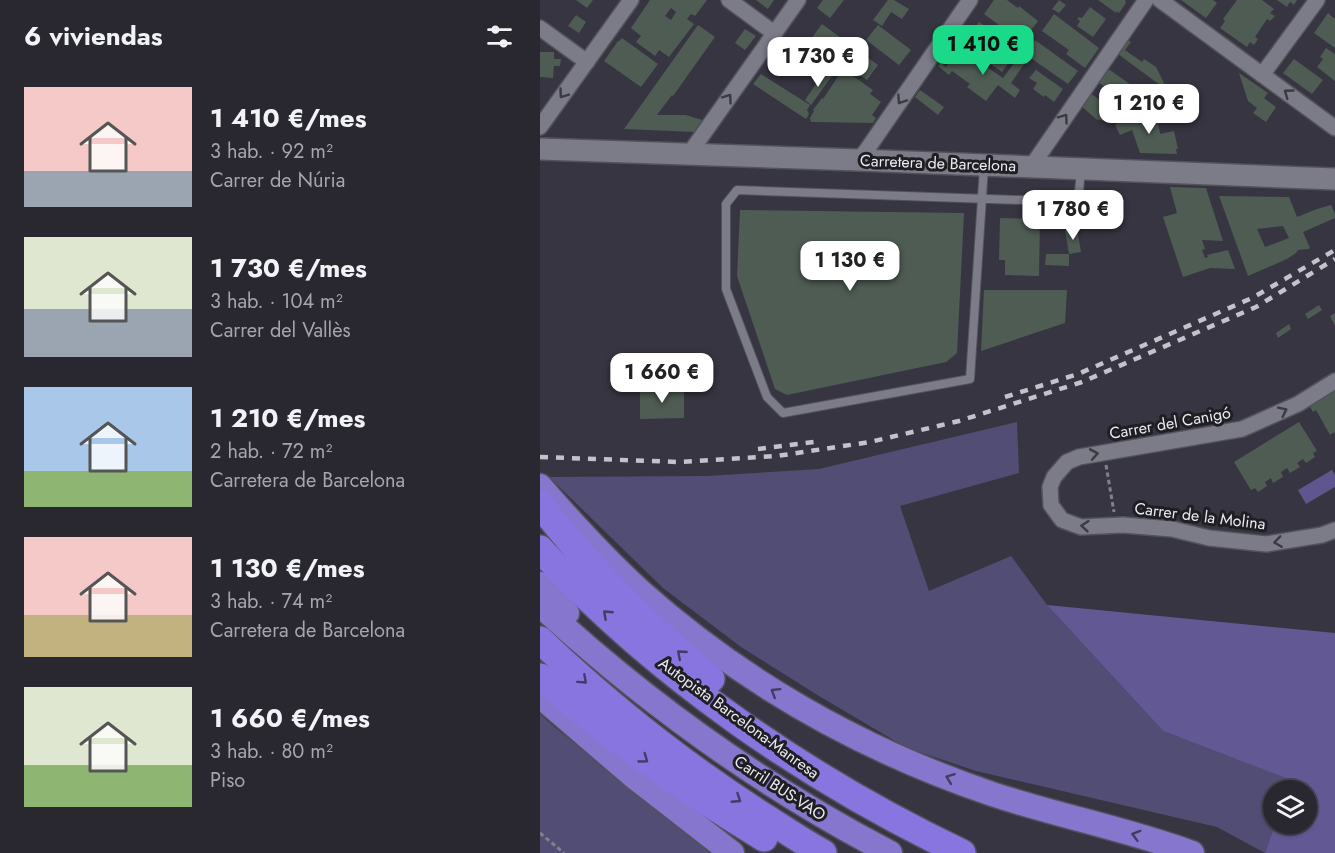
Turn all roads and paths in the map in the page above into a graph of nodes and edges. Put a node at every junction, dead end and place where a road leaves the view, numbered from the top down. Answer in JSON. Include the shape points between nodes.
{"nodes":[{"id":1,"x":631,"y":0,"type":"edge"},
{"id":2,"x":729,"y":0,"type":"edge"},
{"id":3,"x":798,"y":0,"type":"edge"},
{"id":4,"x":970,"y":0,"type":"edge"},
{"id":5,"x":1146,"y":0,"type":"edge"},
{"id":6,"x":1160,"y":0,"type":"edge"},
{"id":7,"x":1317,"y":0,"type":"edge"},
{"id":8,"x":540,"y":28,"type":"edge"},
{"id":9,"x":774,"y":33,"type":"junction"},
{"id":10,"x":587,"y":62,"type":"junction"},
{"id":11,"x":1262,"y":75,"type":"junction"},
{"id":12,"x":540,"y":127,"type":"edge"},
{"id":13,"x":1335,"y":128,"type":"edge"},
{"id":14,"x":540,"y":149,"type":"edge"},
{"id":15,"x":689,"y":154,"type":"junction"},
{"id":16,"x":858,"y":160,"type":"junction"},
{"id":17,"x":984,"y":165,"type":"junction"},
{"id":18,"x":1031,"y":167,"type":"junction"},
{"id":19,"x":1082,"y":169,"type":"junction"},
{"id":20,"x":1335,"y":179,"type":"edge"},
{"id":21,"x":982,"y":198,"type":"junction"},
{"id":22,"x":1335,"y":381,"type":"edge"},
{"id":23,"x":1104,"y":453,"type":"junction"},
{"id":24,"x":1050,"y":487,"type":"joint"},
{"id":25,"x":545,"y":501,"type":"edge"},
{"id":26,"x":1116,"y":526,"type":"junction"},
{"id":27,"x":1335,"y":530,"type":"edge"},
{"id":28,"x":540,"y":549,"type":"edge"},
{"id":29,"x":540,"y":584,"type":"edge"},
{"id":30,"x":540,"y":605,"type":"edge"},
{"id":31,"x":540,"y":640,"type":"edge"},
{"id":32,"x":540,"y":677,"type":"edge"},
{"id":33,"x":540,"y":696,"type":"edge"},
{"id":34,"x":675,"y":716,"type":"junction"},
{"id":35,"x":893,"y":818,"type":"junction"},
{"id":36,"x":540,"y":833,"type":"edge"},
{"id":37,"x":564,"y":853,"type":"edge"},
{"id":38,"x":732,"y":853,"type":"edge"},
{"id":39,"x":788,"y":853,"type":"edge"},
{"id":40,"x":823,"y":853,"type":"edge"},
{"id":41,"x":890,"y":853,"type":"edge"},
{"id":42,"x":962,"y":853,"type":"edge"},
{"id":43,"x":1192,"y":853,"type":"edge"}],
"edges":[{"from":1,"to":10,"type":"street"},
{"from":2,"to":9,"type":"street"},
{"from":3,"to":9,"type":"street"},
{"from":4,"to":16,"type":"street","one_way":true},
{"from":18,"to":5,"type":"street","one_way":true},
{"from":6,"to":11,"type":"street"},
{"from":7,"to":11,"type":"street"},
{"from":8,"to":10,"type":"street"},
{"from":15,"to":9,"type":"street","one_way":true},
{"from":10,"to":12,"type":"street","one_way":true},
{"from":13,"to":11,"type":"street","one_way":true},
{"from":14,"to":15,"type":"main road","name":"Carretera de Barcelona"},
{"from":15,"to":16,"type":"main road","name":"Carretera de Barcelona"},
{"from":16,"to":17,"type":"main road","name":"Carretera de Barcelona"},
{"from":17,"to":18,"type":"main road","name":"Carretera de Barcelona"},
{"from":17,"to":21,"type":"lane"},
{"from":18,"to":19,"type":"main road","name":"Carretera de Barcelona"},
{"from":19,"to":20,"type":"main road","name":"Carretera de Barcelona"},
{"from":19,"to":21,"type":"lane","via":[[1078,202]]},
{"from":21,"to":21,"type":"lane","via":[[970,379],[783,413],[767,397],[726,289],[726,204],[737,190]]},
{"from":23,"to":22,"type":"street","name":"Carrer del Canigó","one_way":true,"via":[[1242,429],[1298,404]]},
{"from":24,"to":23,"type":"street","name":"Carrer del Canigó","one_way":true,"via":[[1067,462]]},
{"from":23,"to":26,"type":"path"},
{"from":26,"to":24,"type":"street","name":"Carrer de la Molina","one_way":true,"via":[[1081,527],[1062,520],[1051,505]]},
{"from":35,"to":25,"type":"highway","one_way":true,"via":[[812,761],[659,634],[614,590]]},
{"from":43,"to":25,"type":"highway","one_way":true,"via":[[992,794],[837,728],[702,641],[640,591]]},
{"from":27,"to":26,"type":"street","name":"Carrer de la Molina","one_way":true,"via":[[1266,544]]},
{"from":35,"to":28,"type":"highway","name":"Autopista Barcelona-Manresa","one_way":true,"via":[[791,758],[694,688],[611,618]]},
{"from":29,"to":34,"type":"highway"},
{"from":30,"to":34,"type":"highway","via":[[602,660]]},
{"from":31,"to":40,"type":"highway","one_way":true,"via":[[618,711],[681,760]]},
{"from":32,"to":39,"type":"highway","one_way":true,"via":[[661,772]]},
{"from":33,"to":38,"type":"highway","via":[[633,776]]},
{"from":34,"to":41,"type":"highway","name":"Carril BUS-VAO","via":[[813,810]]},
{"from":35,"to":42,"type":"highway","name":"Autopista Barcelona-Manresa"},
{"from":36,"to":37,"type":"path"}]}
